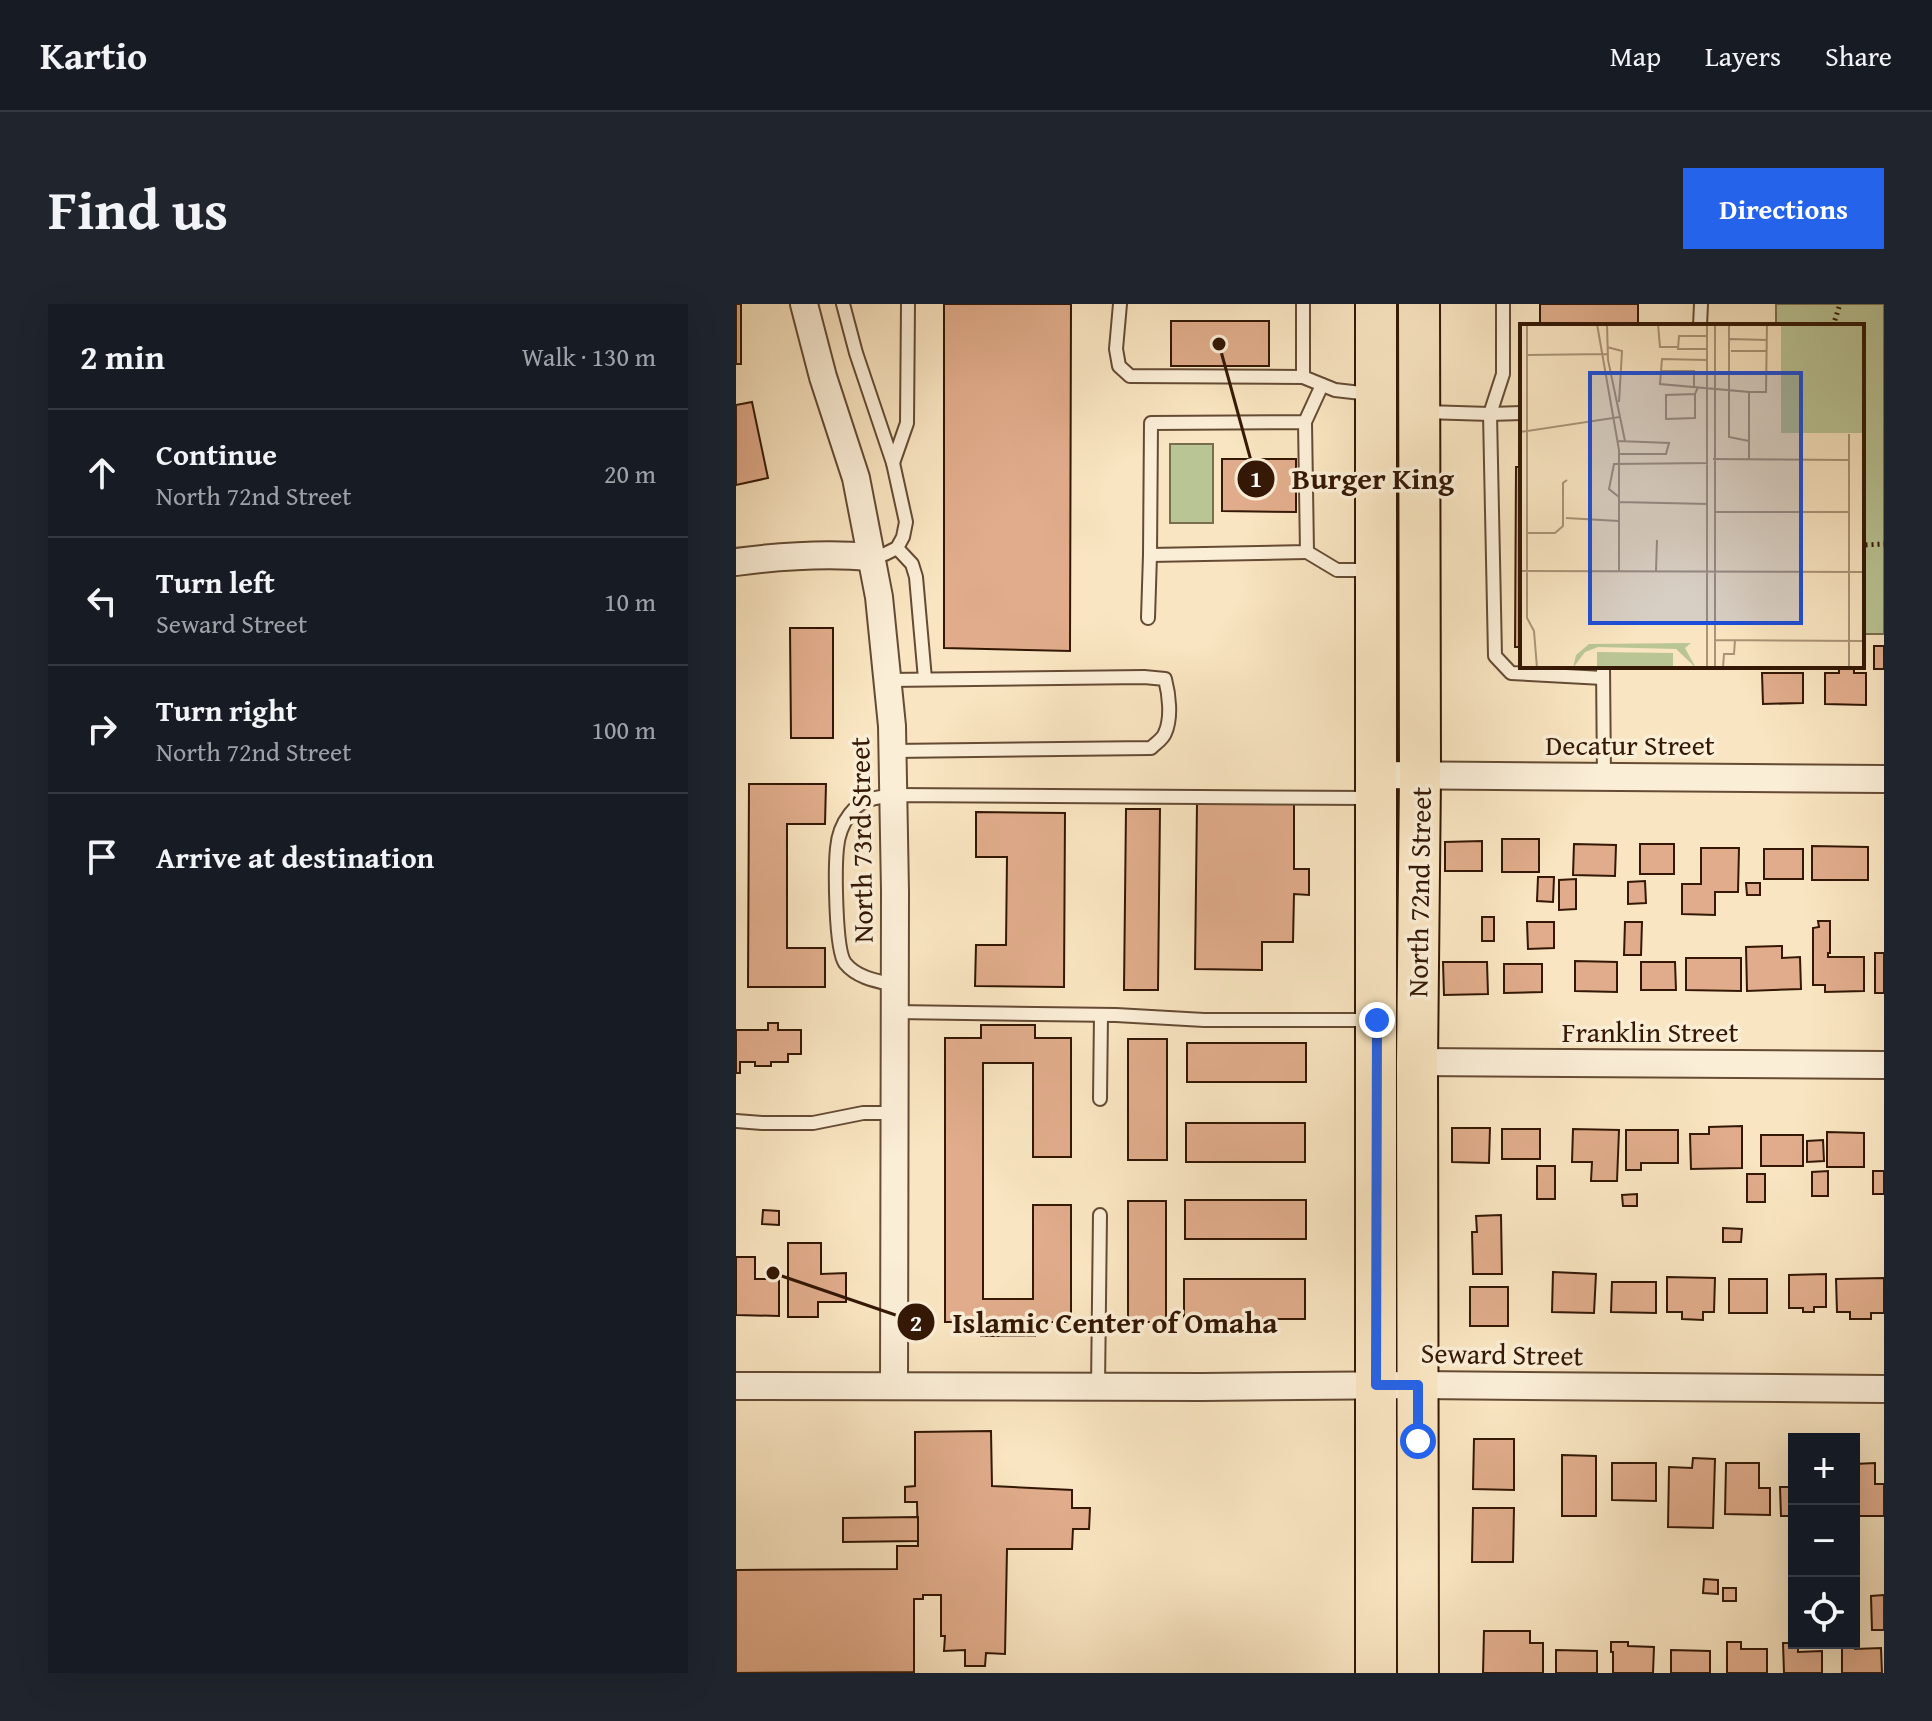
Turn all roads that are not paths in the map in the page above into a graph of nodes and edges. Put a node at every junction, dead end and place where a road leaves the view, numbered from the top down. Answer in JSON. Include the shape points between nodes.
{"nodes":[{"id":1,"x":804,"y":304,"type":"edge"},
{"id":2,"x":843,"y":304,"type":"edge"},
{"id":3,"x":908,"y":304,"type":"edge"},
{"id":4,"x":1120,"y":304,"type":"edge"},
{"id":5,"x":1303,"y":304,"type":"edge"},
{"id":6,"x":1376,"y":304,"type":"edge"},
{"id":7,"x":1419,"y":304,"type":"edge"},
{"id":8,"x":1503,"y":304,"type":"edge"},
{"id":9,"x":1701,"y":304,"type":"edge"},
{"id":10,"x":1700,"y":324,"type":"edge"},
{"id":11,"x":1303,"y":377,"type":"junction"},
{"id":12,"x":1322,"y":385,"type":"junction"},
{"id":13,"x":1396,"y":403,"type":"junction"},
{"id":14,"x":1520,"y":413,"type":"edge"},
{"id":15,"x":1490,"y":414,"type":"junction"},
{"id":16,"x":1305,"y":422,"type":"junction"},
{"id":17,"x":893,"y":463,"type":"junction"},
{"id":18,"x":897,"y":548,"type":"junction"},
{"id":19,"x":1307,"y":552,"type":"junction"},
{"id":20,"x":1150,"y":555,"type":"junction"},
{"id":21,"x":871,"y":557,"type":"junction"},
{"id":22,"x":736,"y":562,"type":"edge"},
{"id":23,"x":1376,"y":570,"type":"junction"},
{"id":24,"x":1148,"y":618,"type":"dead end"},
{"id":25,"x":1603,"y":672,"type":"edge"},
{"id":26,"x":925,"y":679,"type":"junction"},
{"id":27,"x":888,"y":680,"type":"junction"},
{"id":28,"x":893,"y":751,"type":"junction"},
{"id":29,"x":1420,"y":776,"type":"junction"},
{"id":30,"x":1604,"y":777,"type":"junction"},
{"id":31,"x":1884,"y":779,"type":"edge"},
{"id":32,"x":1376,"y":787,"type":"junction"},
{"id":33,"x":893,"y":795,"type":"junction"},
{"id":34,"x":895,"y":985,"type":"junction"},
{"id":35,"x":895,"y":1012,"type":"junction"},
{"id":36,"x":1101,"y":1015,"type":"junction"},
{"id":37,"x":1377,"y":1020,"type":"junction"},
{"id":38,"x":1417,"y":1062,"type":"junction"},
{"id":39,"x":1884,"y":1065,"type":"edge"},
{"id":40,"x":1100,"y":1099,"type":"dead end"},
{"id":41,"x":895,"y":1113,"type":"junction"},
{"id":42,"x":736,"y":1121,"type":"edge"},
{"id":43,"x":1100,"y":1215,"type":"dead end"},
{"id":44,"x":1376,"y":1385,"type":"junction"},
{"id":45,"x":1418,"y":1385,"type":"junction"},
{"id":46,"x":736,"y":1386,"type":"edge"},
{"id":47,"x":894,"y":1386,"type":"junction"},
{"id":48,"x":1098,"y":1387,"type":"junction"},
{"id":49,"x":1884,"y":1389,"type":"edge"},
{"id":50,"x":1376,"y":1673,"type":"edge"},
{"id":51,"x":1418,"y":1673,"type":"edge"}],
"edges":[{"from":1,"to":21,"type":"street","name":"North 73rd Street","via":[[856,478]]},
{"from":2,"to":17,"type":"lane"},
{"from":3,"to":17,"type":"lane","via":[[907,423]]},
{"from":4,"to":11,"type":"lane","via":[[1116,349],[1119,366],[1130,376]]},
{"from":5,"to":11,"type":"lane"},
{"from":6,"to":13,"type":"main road","name":"North 72nd Street"},
{"from":7,"to":13,"type":"main road","name":"North 72nd Street"},
{"from":8,"to":15,"type":"lane","via":[[1503,374]]},
{"from":9,"to":10,"type":"lane"},
{"from":11,"to":12,"type":"lane"},
{"from":12,"to":13,"type":"lane"},
{"from":12,"to":16,"type":"lane"},
{"from":13,"to":15,"type":"lane"},
{"from":13,"to":23,"type":"main road","name":"North 72nd Street"},
{"from":13,"to":29,"type":"main road","name":"North 72nd Street"},
{"from":14,"to":15,"type":"lane"},
{"from":15,"to":25,"type":"lane","via":[[1495,656],[1511,673]]},
{"from":16,"to":19,"type":"lane"},
{"from":16,"to":20,"type":"lane","via":[[1151,423]]},
{"from":17,"to":18,"type":"lane","via":[[906,522]]},
{"from":18,"to":21,"type":"lane"},
{"from":18,"to":26,"type":"lane","via":[[916,577]]},
{"from":19,"to":20,"type":"lane"},
{"from":19,"to":23,"type":"lane","via":[[1337,570]]},
{"from":20,"to":24,"type":"lane"},
{"from":21,"to":22,"type":"street"},
{"from":21,"to":27,"type":"street","name":"North 73rd Street"},
{"from":23,"to":32,"type":"main road","name":"North 72nd Street"},
{"from":25,"to":30,"type":"lane"},
{"from":26,"to":27,"type":"lane"},
{"from":26,"to":28,"type":"lane","via":[[1165,679],[1165,736],[1151,748]]},
{"from":27,"to":28,"type":"street","name":"North 73rd Street"},
{"from":28,"to":33,"type":"street","name":"North 73rd Street"},
{"from":29,"to":30,"type":"street","name":"Decatur Street"},
{"from":29,"to":32,"type":"street","name":"Decatur Street"},
{"from":29,"to":38,"type":"main road","name":"North 72nd Street"},
{"from":30,"to":31,"type":"street","name":"Decatur Street"},
{"from":32,"to":33,"type":"lane"},
{"from":32,"to":37,"type":"main road","name":"North 72nd Street"},
{"from":33,"to":34,"type":"street","name":"North 73rd Street"},
{"from":33,"to":34,"type":"lane","via":[[864,800],[842,828],[837,846],[837,938],[843,961],[853,971]]},
{"from":34,"to":35,"type":"street","name":"North 73rd Street"},
{"from":35,"to":36,"type":"lane"},
{"from":35,"to":41,"type":"street","name":"North 73rd Street"},
{"from":36,"to":37,"type":"lane"},
{"from":36,"to":40,"type":"lane"},
{"from":37,"to":44,"type":"main road","name":"North 72nd Street"},
{"from":38,"to":39,"type":"street","name":"Franklin Street"},
{"from":38,"to":45,"type":"main road","name":"North 72nd Street"},
{"from":41,"to":42,"type":"lane","via":[[813,1123]]},
{"from":41,"to":47,"type":"street","name":"North 73rd Street"},
{"from":43,"to":48,"type":"lane"},
{"from":44,"to":45,"type":"street","name":"Seward Street"},
{"from":44,"to":48,"type":"street","name":"Seward Street"},
{"from":44,"to":50,"type":"main road","name":"North 72nd Street"},
{"from":45,"to":49,"type":"street","name":"Seward Street"},
{"from":45,"to":51,"type":"main road","name":"North 72nd Street"},
{"from":46,"to":47,"type":"street","name":"Seward Street"},
{"from":47,"to":48,"type":"street","name":"Seward Street"}]}
